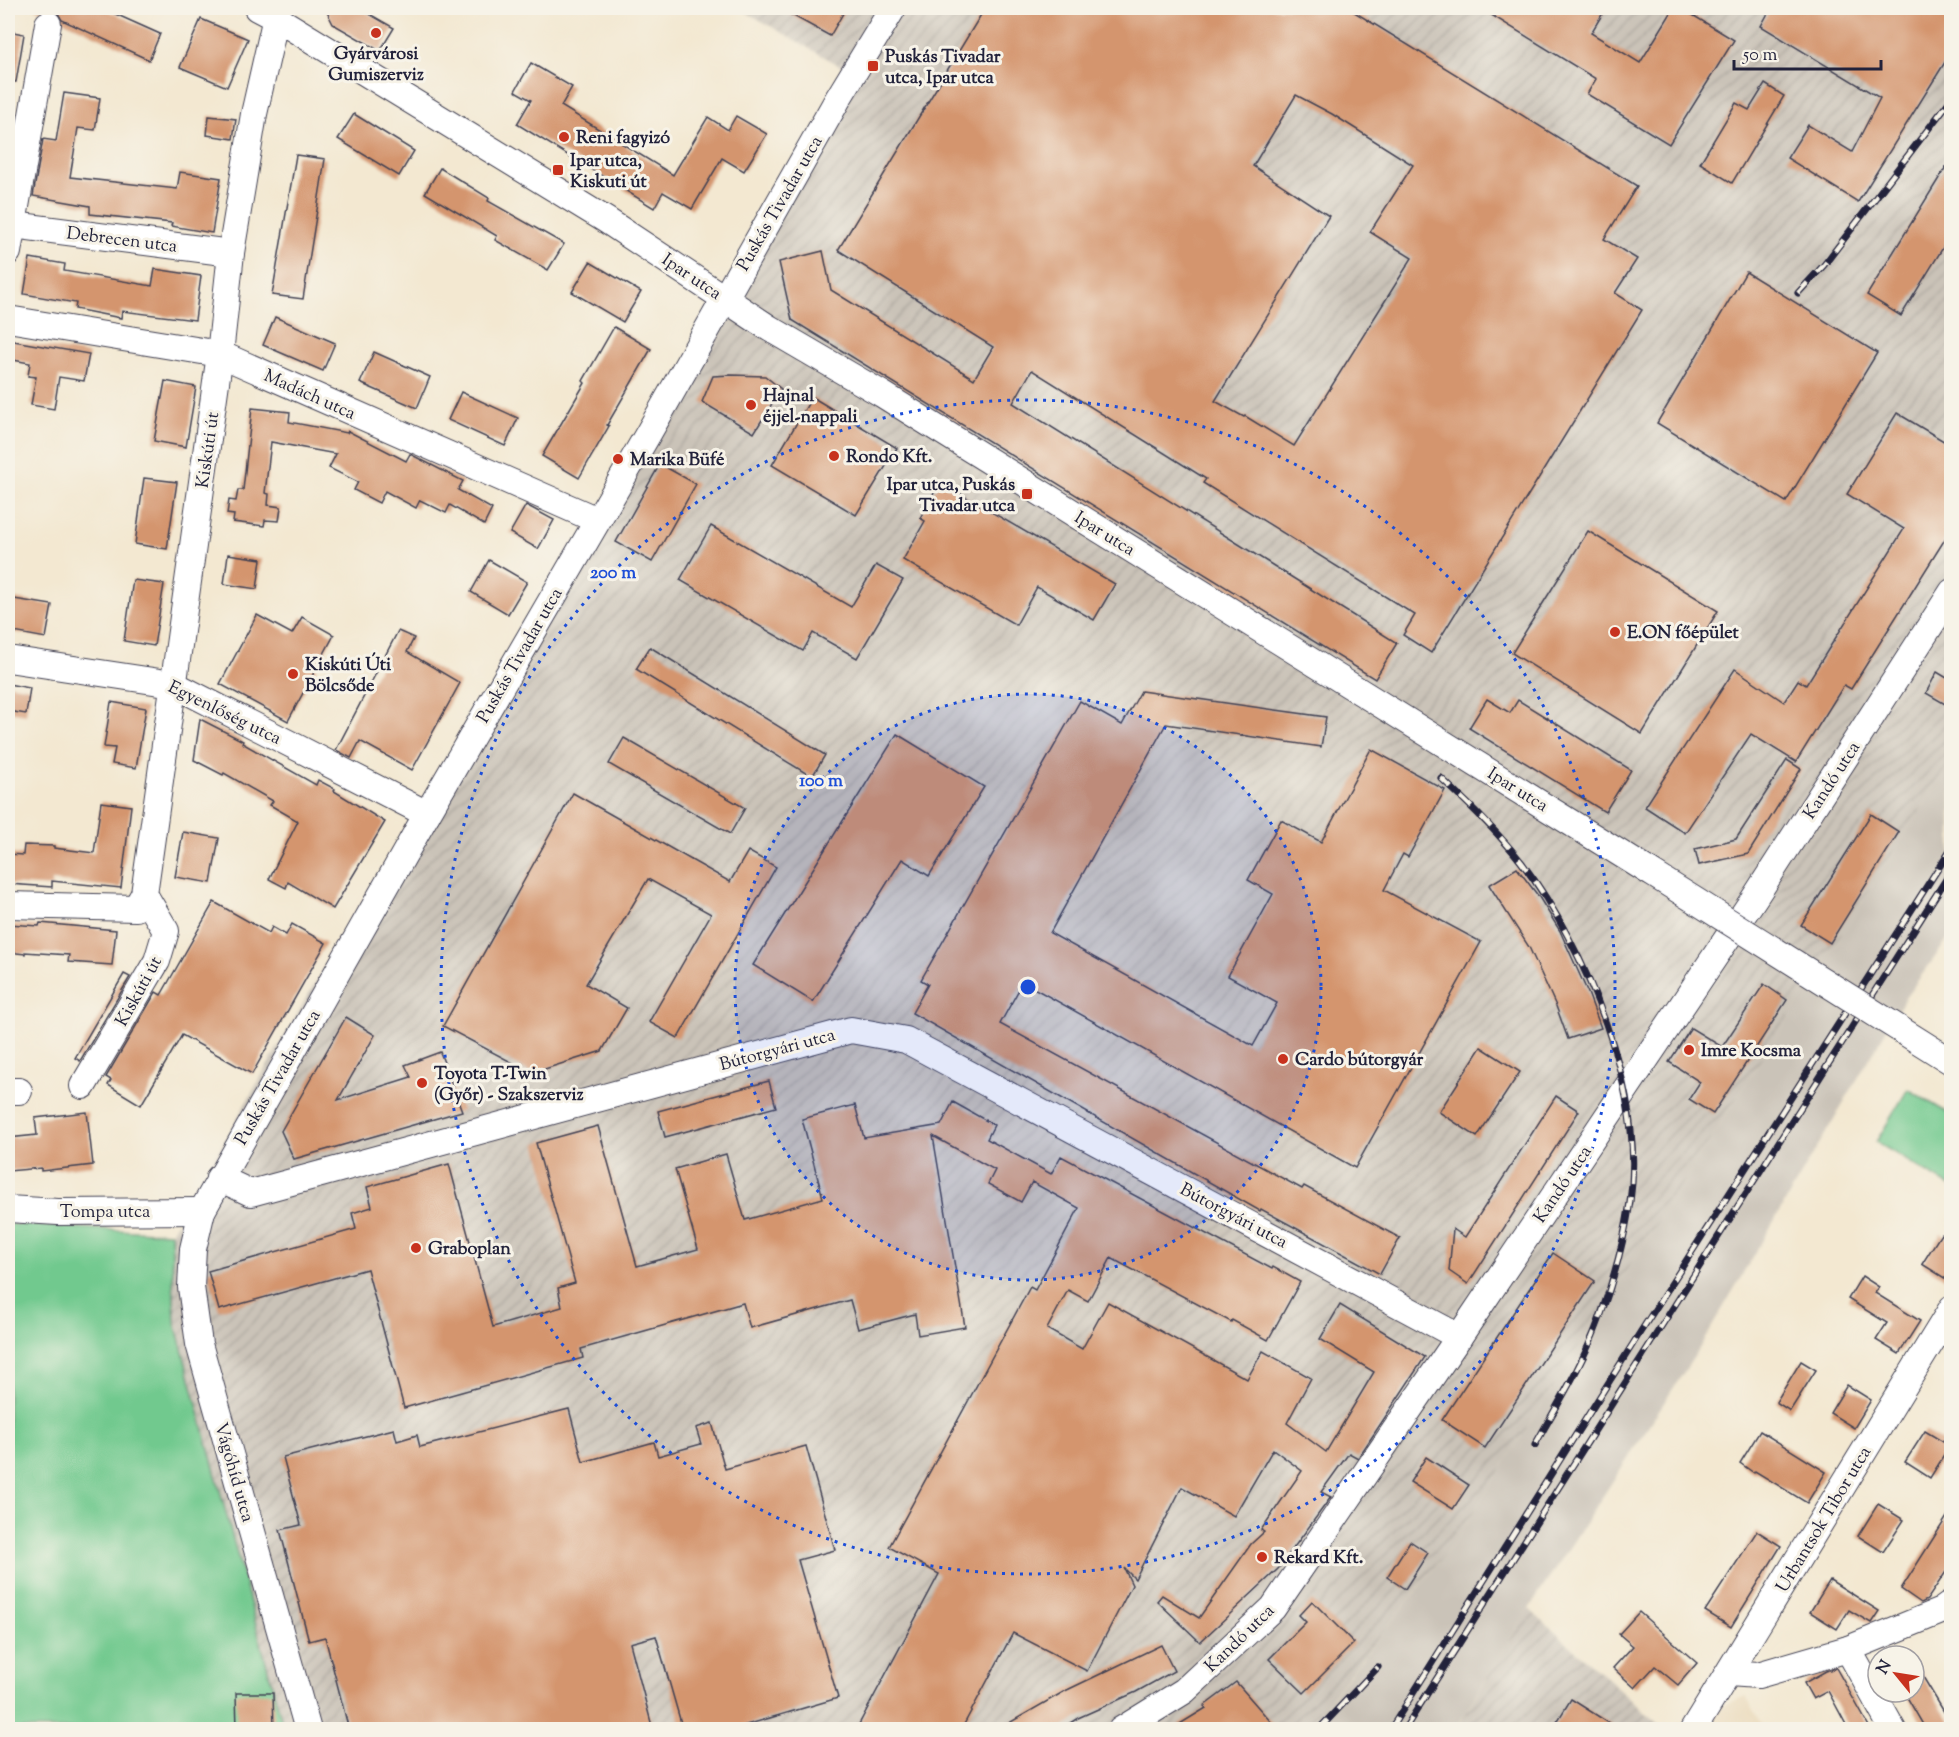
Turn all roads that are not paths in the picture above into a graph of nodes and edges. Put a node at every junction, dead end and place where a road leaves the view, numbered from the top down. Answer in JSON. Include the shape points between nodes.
{"nodes":[{"id":1,"x":893,"y":8,"type":"edge"},
{"id":2,"x":270,"y":11,"type":"edge"},
{"id":3,"x":48,"y":24,"type":"dead end"},
{"id":4,"x":13,"y":225,"type":"junction"},
{"id":5,"x":8,"y":252,"type":"edge"},
{"id":6,"x":231,"y":253,"type":"junction"},
{"id":7,"x":725,"y":298,"type":"junction"},
{"id":8,"x":8,"y":319,"type":"edge"},
{"id":9,"x":220,"y":354,"type":"junction"},
{"id":10,"x":597,"y":520,"type":"junction"},
{"id":11,"x":1952,"y":592,"type":"edge"},
{"id":12,"x":8,"y":659,"type":"edge"},
{"id":13,"x":173,"y":684,"type":"junction"},
{"id":14,"x":427,"y":814,"type":"junction"},
{"id":15,"x":140,"y":901,"type":"junction"},
{"id":16,"x":8,"y":904,"type":"edge"},
{"id":17,"x":1952,"y":1062,"type":"edge"},
{"id":18,"x":83,"y":1086,"type":"dead end"},
{"id":19,"x":219,"y":1178,"type":"junction"},
{"id":20,"x":8,"y":1209,"type":"edge"},
{"id":21,"x":202,"y":1211,"type":"junction"},
{"id":22,"x":1952,"y":1308,"type":"edge"},
{"id":23,"x":1459,"y":1337,"type":"junction"},
{"id":24,"x":1952,"y":1603,"type":"edge"},
{"id":25,"x":1848,"y":1649,"type":"junction"},
{"id":26,"x":1729,"y":1673,"type":"junction"},
{"id":27,"x":308,"y":1730,"type":"edge"},
{"id":28,"x":1121,"y":1730,"type":"edge"},
{"id":29,"x":1693,"y":1730,"type":"edge"},
{"id":30,"x":1893,"y":1730,"type":"edge"}],
"edges":[{"from":1,"to":7,"type":"street","name":"Puskás Tivadar utca"},
{"from":2,"to":6,"type":"street","name":"Kiskúti út"},
{"from":2,"to":7,"type":"street","name":"Ipar utca"},
{"from":3,"to":4,"type":"street"},
{"from":4,"to":5,"type":"street"},
{"from":4,"to":6,"type":"street","name":"Debrecen utca"},
{"from":6,"to":9,"type":"street","name":"Kiskúti út"},
{"from":7,"to":10,"type":"street","name":"Puskás Tivadar utca"},
{"from":7,"to":17,"type":"street","name":"Ipar utca","bridge":true},
{"from":8,"to":9,"type":"street","name":"Madách utca"},
{"from":9,"to":10,"type":"street","name":"Madách utca"},
{"from":9,"to":13,"type":"street","name":"Kiskúti út"},
{"from":10,"to":14,"type":"street","name":"Puskás Tivadar utca"},
{"from":11,"to":23,"type":"street","name":"Kandó utca","via":[[1755,897]]},
{"from":12,"to":13,"type":"street","name":"Egyenlőség utca"},
{"from":13,"to":14,"type":"street","name":"Egyenlőség utca"},
{"from":13,"to":15,"type":"street","name":"Kiskúti út"},
{"from":14,"to":19,"type":"street","name":"Puskás Tivadar utca"},
{"from":15,"to":16,"type":"street"},
{"from":15,"to":18,"type":"street","name":"Kiskúti út","via":[[166,931],[157,961]]},
{"from":19,"to":21,"type":"street","name":"Puskás Tivadar utca"},
{"from":19,"to":23,"type":"street","name":"Bútorgyári utca","via":[[250,1193],[850,1030],[906,1040]]},
{"from":20,"to":21,"type":"street","name":"Tompa utca"},
{"from":21,"to":27,"type":"street","name":"Vágóhíd utca","via":[[193,1249],[191,1287],[199,1344]]},
{"from":22,"to":26,"type":"street","name":"Urbantsok Tibor utca"},
{"from":23,"to":28,"type":"street","name":"Kandó utca","via":[[1273,1608],[1184,1691]]},
{"from":24,"to":25,"type":"street"},
{"from":25,"to":26,"type":"street","via":[[1758,1675]]},
{"from":25,"to":30,"type":"street"},
{"from":26,"to":29,"type":"street","name":"Urbantsok Tibor utca"}]}
